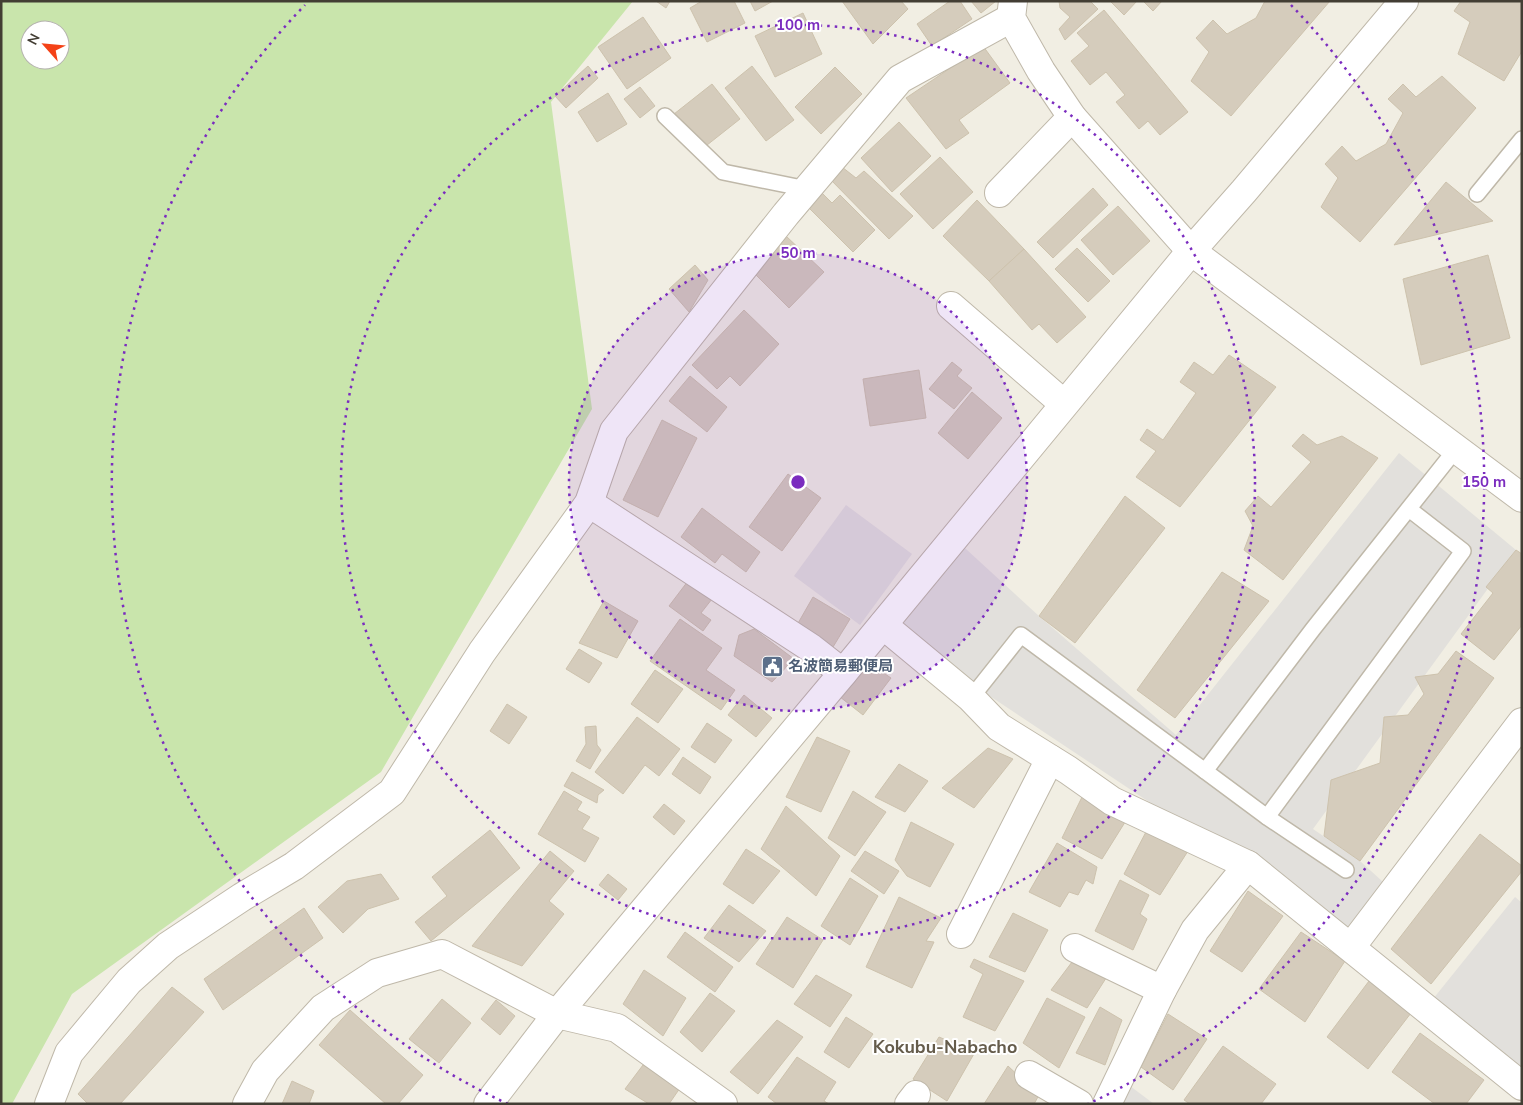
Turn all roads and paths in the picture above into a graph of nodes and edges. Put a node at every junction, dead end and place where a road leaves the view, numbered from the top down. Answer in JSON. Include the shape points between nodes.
{"nodes":[{"id":1,"x":1404,"y":1,"type":"edge"},
{"id":2,"x":1012,"y":10,"type":"edge"},
{"id":3,"x":665,"y":116,"type":"dead end"},
{"id":4,"x":1072,"y":117,"type":"junction"},
{"id":5,"x":1522,"y":140,"type":"edge"},
{"id":6,"x":807,"y":189,"type":"junction"},
{"id":7,"x":999,"y":192,"type":"dead end"},
{"id":8,"x":1477,"y":194,"type":"dead end"},
{"id":9,"x":1191,"y":251,"type":"junction"},
{"id":10,"x":951,"y":306,"type":"dead end"},
{"id":11,"x":1064,"y":404,"type":"junction"},
{"id":12,"x":1456,"y":449,"type":"junction"},
{"id":13,"x":1522,"y":498,"type":"edge"},
{"id":14,"x":589,"y":503,"type":"junction"},
{"id":15,"x":1409,"y":509,"type":"junction"},
{"id":16,"x":883,"y":625,"type":"junction"},
{"id":17,"x":843,"y":674,"type":"junction"},
{"id":18,"x":970,"y":698,"type":"junction"},
{"id":19,"x":1522,"y":722,"type":"edge"},
{"id":20,"x":1050,"y":759,"type":"junction"},
{"id":21,"x":1206,"y":771,"type":"junction"},
{"id":22,"x":1267,"y":817,"type":"junction"},
{"id":23,"x":1248,"y":865,"type":"junction"},
{"id":24,"x":1346,"y":870,"type":"dead end"},
{"id":25,"x":961,"y":934,"type":"dead end"},
{"id":26,"x":1351,"y":947,"type":"junction"},
{"id":27,"x":1074,"y":948,"type":"dead end"},
{"id":28,"x":1162,"y":990,"type":"junction"},
{"id":29,"x":557,"y":1014,"type":"junction"},
{"id":30,"x":1029,"y":1075,"type":"dead end"},
{"id":31,"x":1522,"y":1086,"type":"edge"},
{"id":32,"x":49,"y":1104,"type":"edge"},
{"id":33,"x":247,"y":1104,"type":"edge"},
{"id":34,"x":488,"y":1104,"type":"edge"},
{"id":35,"x":723,"y":1104,"type":"edge"},
{"id":36,"x":1079,"y":1104,"type":"edge"},
{"id":37,"x":1107,"y":1104,"type":"edge"}],
"edges":[{"from":1,"to":9,"type":"street"},
{"from":2,"to":4,"type":"street","via":[[1042,70]]},
{"from":2,"to":6,"type":"street","via":[[900,79]]},
{"from":3,"to":6,"type":"lane","via":[[723,172]]},
{"from":4,"to":7,"type":"street"},
{"from":4,"to":9,"type":"street"},
{"from":5,"to":8,"type":"lane"},
{"from":6,"to":14,"type":"street","via":[[614,431]]},
{"from":9,"to":11,"type":"street"},
{"from":9,"to":12,"type":"street"},
{"from":10,"to":11,"type":"street"},
{"from":11,"to":16,"type":"street"},
{"from":12,"to":13,"type":"street"},
{"from":12,"to":15,"type":"lane"},
{"from":14,"to":17,"type":"street","via":[[811,648]]},
{"from":14,"to":32,"type":"street","via":[[482,652],[392,792],[294,866],[168,946],[129,981],[70,1053]]},
{"from":15,"to":21,"type":"lane","via":[[1312,629]]},
{"from":15,"to":22,"type":"lane","via":[[1463,551]]},
{"from":16,"to":17,"type":"street"},
{"from":16,"to":18,"type":"street"},
{"from":17,"to":29,"type":"street"},
{"from":18,"to":20,"type":"street","via":[[999,727]]},
{"from":18,"to":21,"type":"lane","via":[[1021,635]]},
{"from":19,"to":26,"type":"street"},
{"from":20,"to":23,"type":"street","via":[[1112,801]]},
{"from":20,"to":25,"type":"street"},
{"from":21,"to":22,"type":"lane"},
{"from":22,"to":24,"type":"lane"},
{"from":23,"to":26,"type":"street"},
{"from":23,"to":28,"type":"street","via":[[1195,930]]},
{"from":26,"to":31,"type":"street"},
{"from":27,"to":28,"type":"street"},
{"from":28,"to":37,"type":"street"},
{"from":29,"to":33,"type":"street","via":[[442,954],[377,973],[323,1008],[265,1071]]},
{"from":29,"to":34,"type":"street"},
{"from":29,"to":35,"type":"street","via":[[617,1028]]},
{"from":30,"to":36,"type":"street"}]}
